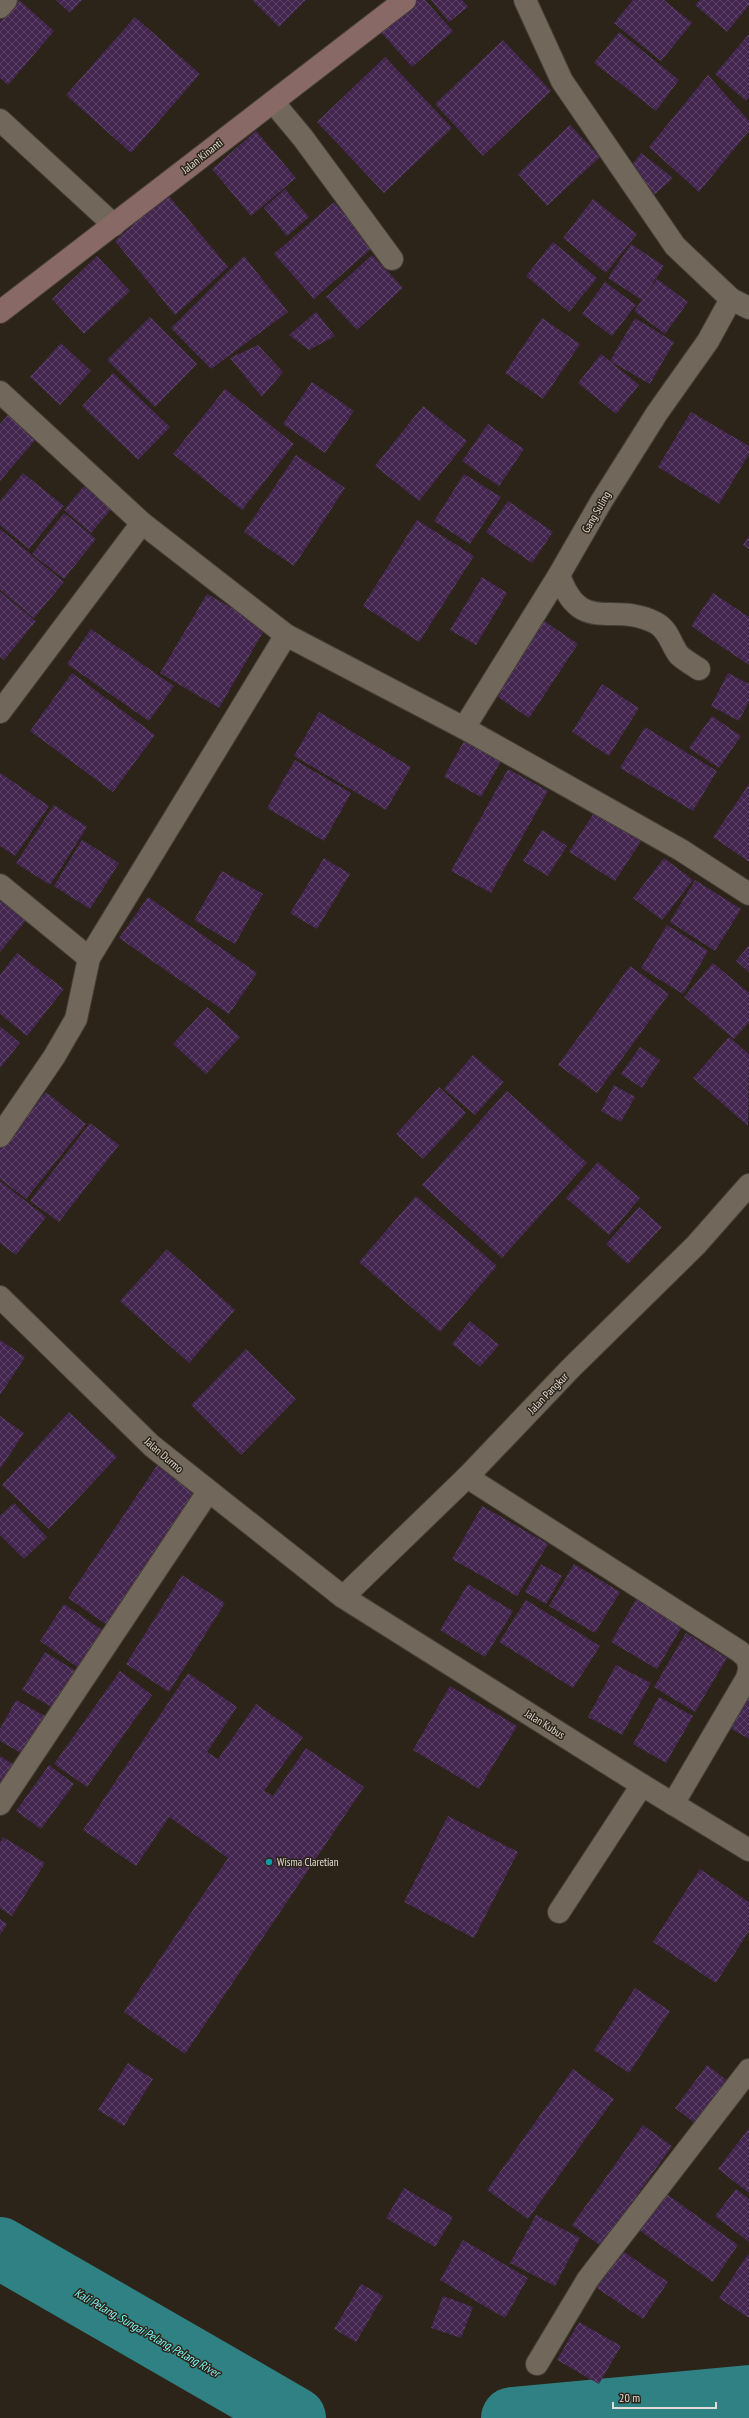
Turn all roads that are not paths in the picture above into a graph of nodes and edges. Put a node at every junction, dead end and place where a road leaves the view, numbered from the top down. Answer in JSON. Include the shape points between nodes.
{"nodes":[{"id":1,"x":6,"y":0,"type":"edge"},
{"id":2,"x":404,"y":0,"type":"edge"},
{"id":3,"x":525,"y":0,"type":"edge"},
{"id":4,"x":0,"y":7,"type":"edge"},
{"id":5,"x":273,"y":102,"type":"junction"},
{"id":6,"x":0,"y":120,"type":"edge"},
{"id":7,"x":114,"y":225,"type":"junction"},
{"id":8,"x":392,"y":259,"type":"dead end"},
{"id":9,"x":740,"y":303,"type":"edge"},
{"id":10,"x":0,"y":312,"type":"edge"},
{"id":11,"x":0,"y":392,"type":"edge"},
{"id":12,"x":142,"y":523,"type":"junction"},
{"id":13,"x":559,"y":575,"type":"junction"},
{"id":14,"x":286,"y":635,"type":"junction"},
{"id":15,"x":699,"y":669,"type":"dead end"},
{"id":16,"x":0,"y":712,"type":"edge"},
{"id":17,"x":464,"y":728,"type":"junction"},
{"id":18,"x":0,"y":885,"type":"edge"},
{"id":19,"x":749,"y":894,"type":"edge"},
{"id":20,"x":89,"y":958,"type":"junction"},
{"id":21,"x":0,"y":1136,"type":"edge"},
{"id":22,"x":749,"y":1185,"type":"edge"},
{"id":23,"x":0,"y":1297,"type":"edge"},
{"id":24,"x":466,"y":1477,"type":"junction"},
{"id":25,"x":208,"y":1492,"type":"junction"},
{"id":26,"x":343,"y":1597,"type":"junction"},
{"id":27,"x":749,"y":1666,"type":"edge"},
{"id":28,"x":749,"y":1670,"type":"edge"},
{"id":29,"x":642,"y":1785,"type":"junction"},
{"id":30,"x":0,"y":1804,"type":"edge"},
{"id":31,"x":673,"y":1804,"type":"junction"},
{"id":32,"x":749,"y":1850,"type":"edge"},
{"id":33,"x":559,"y":1912,"type":"dead end"},
{"id":34,"x":749,"y":2070,"type":"edge"},
{"id":35,"x":537,"y":2364,"type":"dead end"}],
"edges":[{"from":1,"to":4,"type":"street"},
{"from":2,"to":5,"type":"main road","name":"Jalan Kinanti"},
{"from":3,"to":9,"type":"street","via":[[562,81],[675,246]]},
{"from":5,"to":7,"type":"main road","name":"Jalan Kinanti"},
{"from":5,"to":8,"type":"street","via":[[303,138]]},
{"from":6,"to":7,"type":"street"},
{"from":7,"to":10,"type":"main road","name":"Jalan Kinanti"},
{"from":9,"to":13,"type":"street","name":"Gang Suling","via":[[708,341],[657,413]]},
{"from":11,"to":12,"type":"street"},
{"from":12,"to":14,"type":"street"},
{"from":12,"to":16,"type":"street"},
{"from":13,"to":15,"type":"street","via":[[566,594],[576,607],[590,613],[643,618],[658,624],[670,637],[679,655]]},
{"from":13,"to":17,"type":"street","name":"Gang Suling"},
{"from":14,"to":17,"type":"street"},
{"from":14,"to":20,"type":"street"},
{"from":17,"to":19,"type":"street","via":[[681,850]]},
{"from":18,"to":20,"type":"street"},
{"from":20,"to":21,"type":"street","via":[[76,1019],[54,1057]]},
{"from":22,"to":24,"type":"street","name":"Jalan Pangkur","via":[[696,1245],[570,1369]]},
{"from":23,"to":25,"type":"street","name":"Jalan Durmo","via":[[152,1446]]},
{"from":24,"to":26,"type":"street","name":"Jalan Pangkur"},
{"from":24,"to":27,"type":"street","via":[[739,1651],[747,1658]]},
{"from":25,"to":26,"type":"street","name":"Jalan Durmo"},
{"from":25,"to":30,"type":"street"},
{"from":26,"to":29,"type":"street","name":"Jalan Kubus"},
{"from":28,"to":31,"type":"street","via":[[747,1678]]},
{"from":29,"to":31,"type":"street","name":"Jalan Kubus"},
{"from":29,"to":33,"type":"street"},
{"from":31,"to":32,"type":"street","name":"Jalan Kubus"},
{"from":34,"to":35,"type":"street","via":[[588,2279]]}]}
